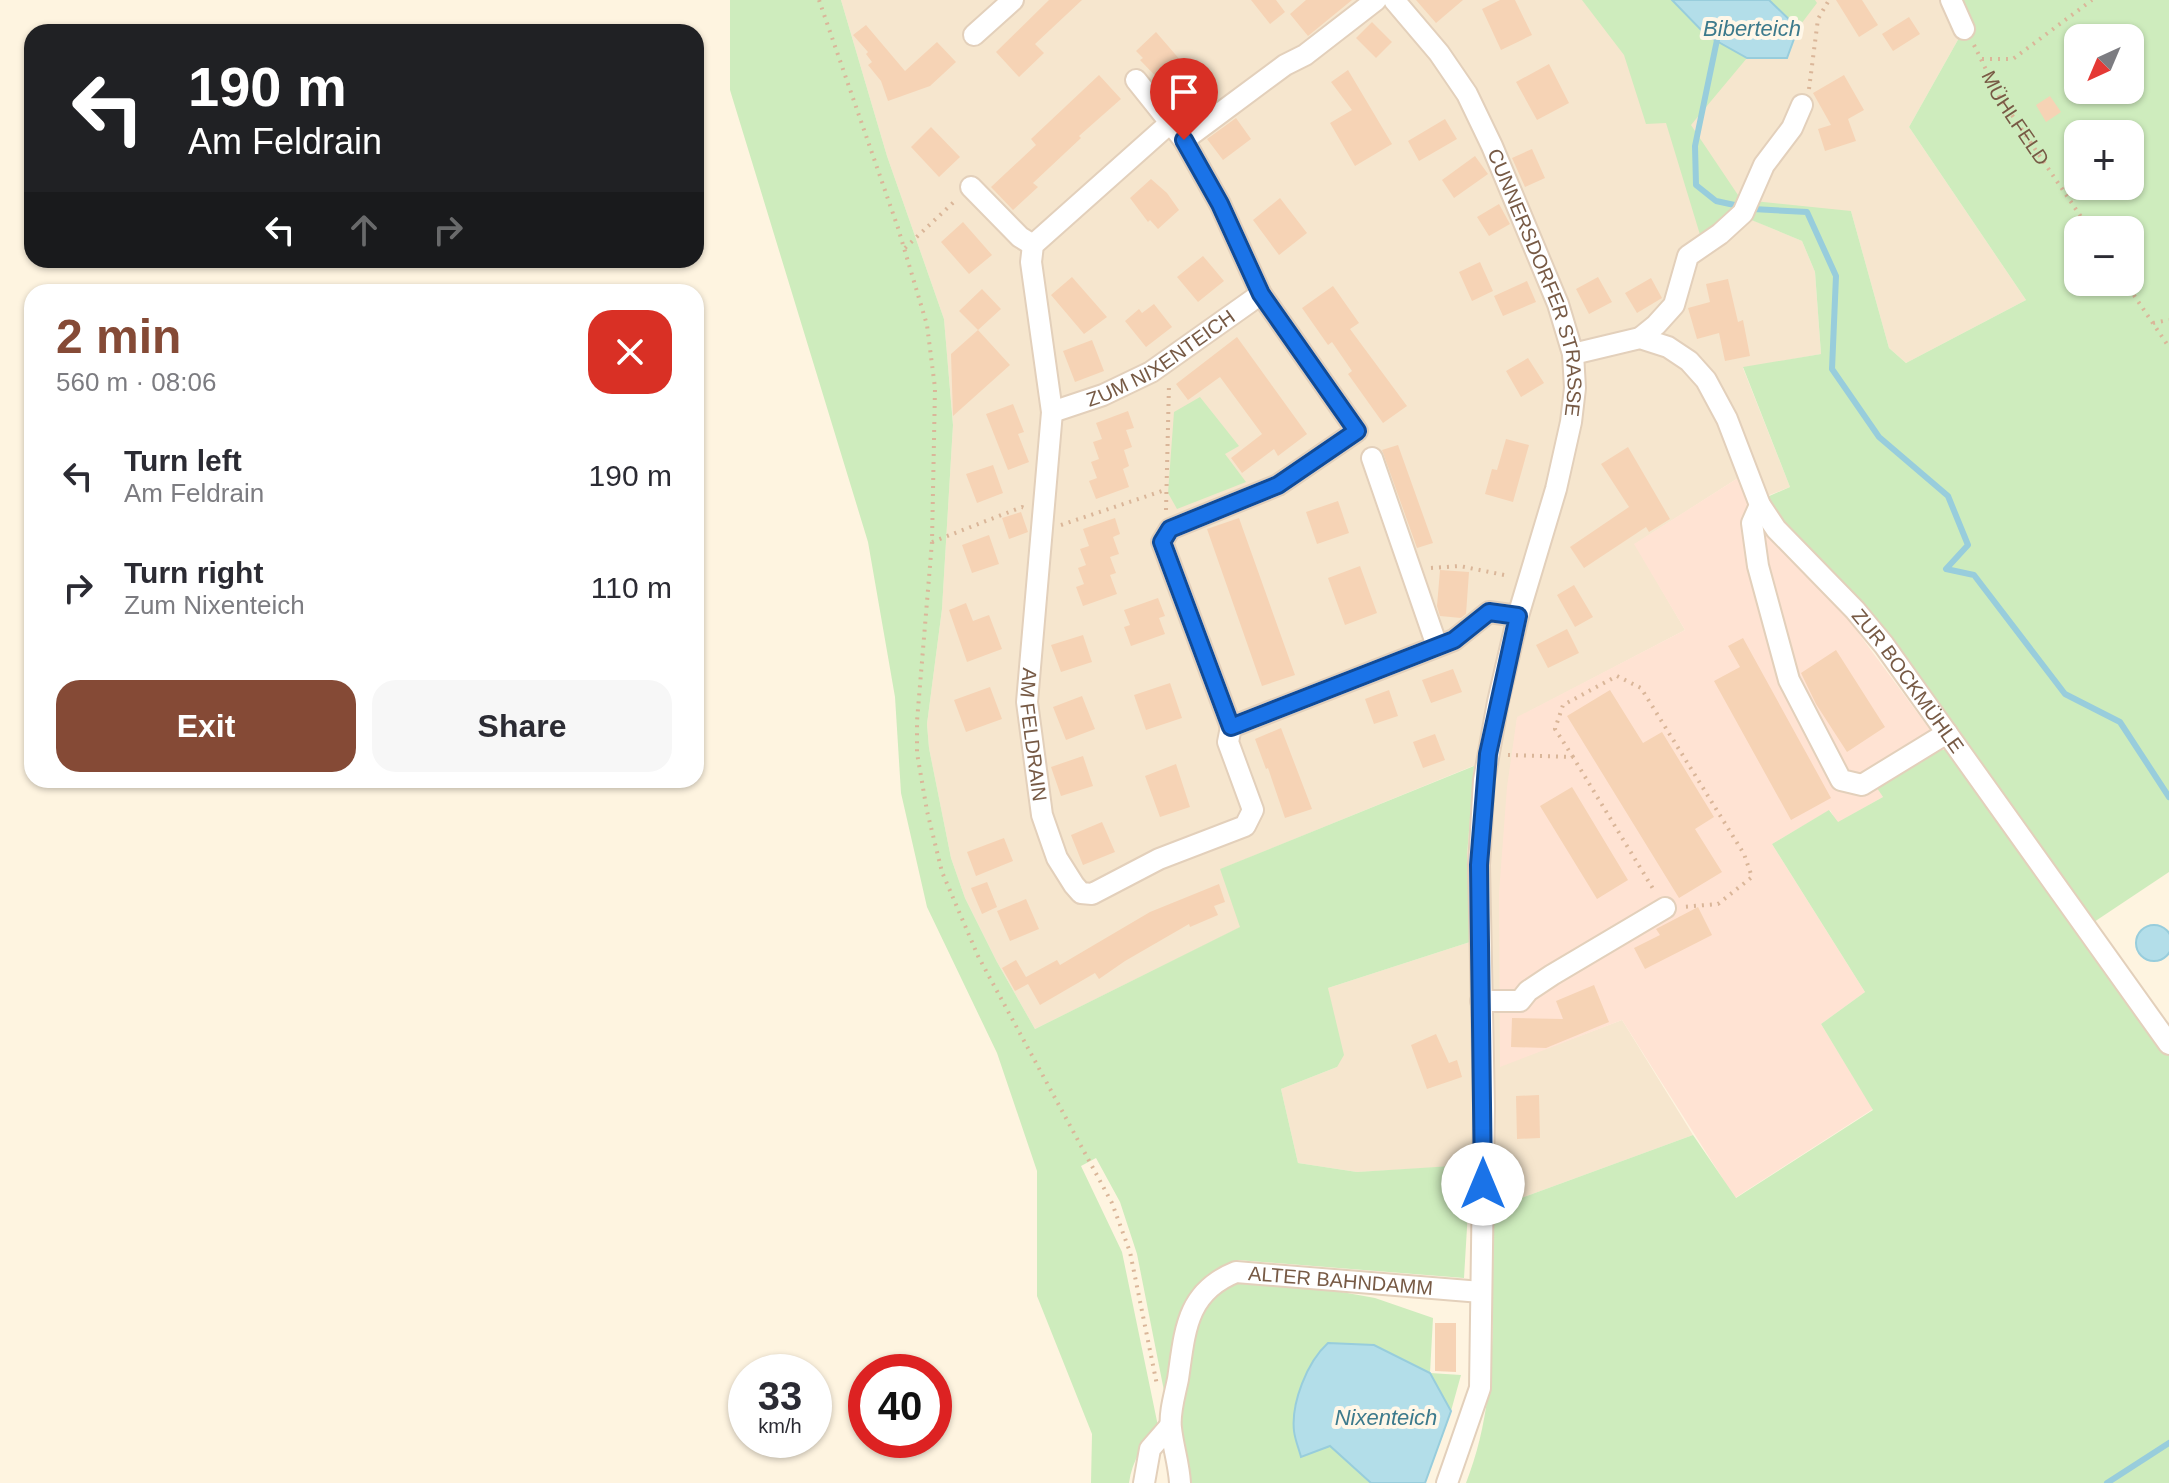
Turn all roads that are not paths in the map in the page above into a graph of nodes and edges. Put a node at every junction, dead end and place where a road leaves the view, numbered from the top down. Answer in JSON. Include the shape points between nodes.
{"nodes":[{"id":1,"x":1013,"y":0,"type":"edge"},
{"id":2,"x":1376,"y":0,"type":"edge"},
{"id":3,"x":1394,"y":0,"type":"edge"},
{"id":4,"x":1951,"y":0,"type":"edge"},
{"id":5,"x":1964,"y":29,"type":"road end"},
{"id":6,"x":974,"y":35,"type":"dead end"},
{"id":7,"x":1136,"y":80,"type":"dead end"},
{"id":8,"x":1802,"y":105,"type":"road end"},
{"id":9,"x":1170,"y":123,"type":"junction"},
{"id":10,"x":1184,"y":140,"type":"junction"},
{"id":11,"x":971,"y":187,"type":"road end"},
{"id":12,"x":1033,"y":245,"type":"junction"},
{"id":13,"x":1261,"y":294,"type":"junction"},
{"id":14,"x":1640,"y":338,"type":"junction"},
{"id":15,"x":1573,"y":354,"type":"junction"},
{"id":16,"x":1052,"y":412,"type":"junction"},
{"id":17,"x":1372,"y":458,"type":"dead end"},
{"id":18,"x":1760,"y":505,"type":"junction"},
{"id":19,"x":1518,"y":616,"type":"junction"},
{"id":20,"x":1437,"y":646,"type":"junction"},
{"id":21,"x":1231,"y":727,"type":"junction"},
{"id":22,"x":1947,"y":733,"type":"junction"},
{"id":23,"x":1665,"y":908,"type":"road end"},
{"id":24,"x":1481,"y":1001,"type":"junction"},
{"id":25,"x":2169,"y":1044,"type":"edge"},
{"id":26,"x":1481,"y":1300,"type":"junction"},
{"id":27,"x":1170,"y":1426,"type":"junction"},
{"id":28,"x":1144,"y":1483,"type":"edge"},
{"id":29,"x":1180,"y":1483,"type":"edge"},
{"id":30,"x":1447,"y":1483,"type":"edge"}],
"edges":[{"from":1,"to":6,"type":"street"},
{"from":2,"to":10,"type":"street"},
{"from":3,"to":15,"type":"street","name":"CUNNERSDORFER STRASSE","via":[[1467,94],[1539,256]]},
{"from":4,"to":5,"type":"street"},
{"from":7,"to":9,"type":"street"},
{"from":8,"to":14,"type":"street","via":[[1764,165],[1747,206],[1688,256],[1674,305]]},
{"from":9,"to":10,"type":"street"},
{"from":9,"to":12,"type":"street"},
{"from":10,"to":13,"type":"street"},
{"from":11,"to":12,"type":"street"},
{"from":12,"to":16,"type":"street","name":"AM FELDRAIN"},
{"from":13,"to":16,"type":"street","name":"ZUM NIXENTEICH","via":[[1151,372]]},
{"from":13,"to":21,"type":"street","via":[[1357,431],[1278,485],[1170,529],[1162,542]]},
{"from":14,"to":15,"type":"street"},
{"from":14,"to":18,"type":"street","name":"ZUR BOCKMÜHLE","via":[[1668,347],[1706,380]]},
{"from":15,"to":19,"type":"street","name":"CUNNERSDORFER STRASSE","via":[[1571,422]]},
{"from":16,"to":21,"type":"street","name":"AM FELDRAIN","via":[[1027,702],[1042,815],[1057,858],[1081,893],[1092,894],[1159,859],[1245,826],[1253,810],[1228,742]]},
{"from":17,"to":20,"type":"street"},
{"from":18,"to":22,"type":"street","name":"ZUR BOCKMÜHLE","via":[[1776,529],[1855,610]]},
{"from":18,"to":22,"type":"street","via":[[1752,523],[1758,566],[1789,680],[1841,780],[1862,785]]},
{"from":19,"to":20,"type":"street","via":[[1489,612],[1454,640]]},
{"from":19,"to":24,"type":"street","name":"CUNNERSDORFER STRASSE","via":[[1488,754],[1479,865]]},
{"from":20,"to":21,"type":"street"},
{"from":22,"to":25,"type":"street","name":"ZUR BOCKMÜHLE"},
{"from":23,"to":24,"type":"street","via":[[1552,975],[1520,1001]]},
{"from":24,"to":26,"type":"street","name":"CUNNERSDORFER STRASSE"},
{"from":26,"to":27,"type":"street","name":"ALTER BAHNDAMM","via":[[1236,1272],[1219,1279],[1192,1308]]},
{"from":26,"to":30,"type":"street","name":"CUNNERSDORFER STRASSE","via":[[1480,1388]]},
{"from":27,"to":28,"type":"street","via":[[1150,1449]]},
{"from":27,"to":29,"type":"street"}]}
